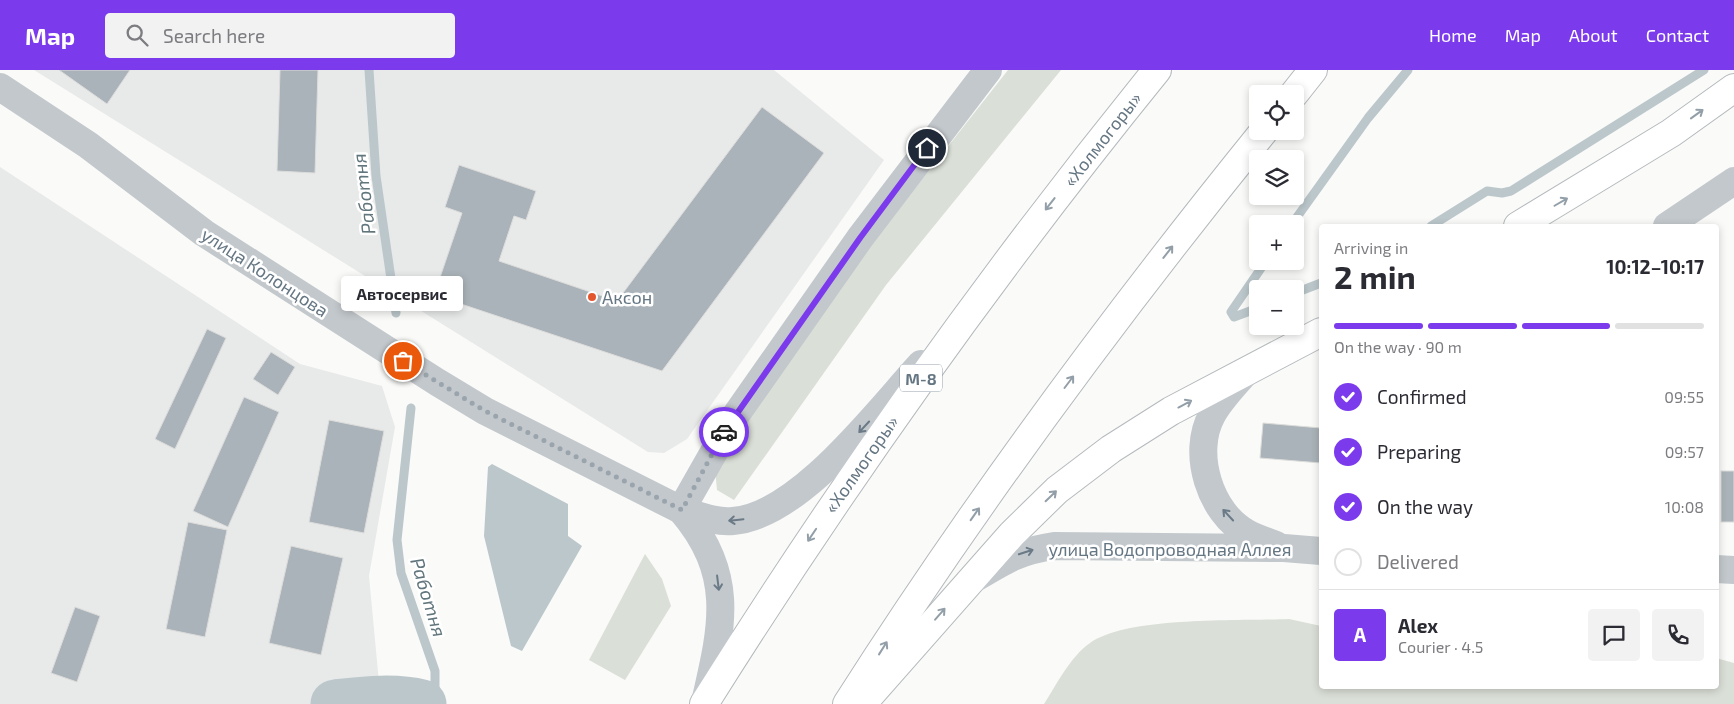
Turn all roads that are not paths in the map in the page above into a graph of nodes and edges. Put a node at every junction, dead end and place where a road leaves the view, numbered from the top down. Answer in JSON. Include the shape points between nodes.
{"nodes":[{"id":1,"x":988,"y":70,"type":"edge"},
{"id":2,"x":1157,"y":70,"type":"edge"},
{"id":3,"x":1314,"y":70,"type":"edge"},
{"id":4,"x":1302,"y":85,"type":"edge"},
{"id":5,"x":0,"y":88,"type":"edge"},
{"id":6,"x":1734,"y":88,"type":"edge"},
{"id":7,"x":1257,"y":140,"type":"edge"},
{"id":8,"x":1734,"y":181,"type":"edge"},
{"id":9,"x":1521,"y":224,"type":"edge"},
{"id":10,"x":1670,"y":224,"type":"edge"},
{"id":11,"x":968,"y":313,"type":"junction"},
{"id":12,"x":1319,"y":333,"type":"edge"},
{"id":13,"x":1245,"y":372,"type":"junction"},
{"id":14,"x":682,"y":510,"type":"junction"},
{"id":15,"x":1284,"y":548,"type":"junction"},
{"id":16,"x":1319,"y":551,"type":"edge"},
{"id":17,"x":1719,"y":569,"type":"edge"},
{"id":18,"x":1734,"y":570,"type":"edge"},
{"id":19,"x":968,"y":583,"type":"junction"},
{"id":20,"x":704,"y":702,"type":"edge"},
{"id":21,"x":848,"y":704,"type":"edge"},
{"id":22,"x":862,"y":704,"type":"edge"}],
"edges":[{"from":1,"to":14,"type":"street","via":[[860,238],[731,422]]},
{"from":2,"to":11,"type":"main road","name":"«Холмогоры»","number":"М-8","one_way":true},
{"from":3,"to":4,"type":"main road"},
{"from":5,"to":14,"type":"street","name":"улица Колонцова","via":[[88,145],[204,233],[437,382],[485,411]]},
{"from":9,"to":6,"type":"main road","one_way":true,"via":[[1672,133]]},
{"from":21,"to":7,"type":"main road","one_way":true,"via":[[890,637],[1066,386]]},
{"from":8,"to":10,"type":"street"},
{"from":11,"to":14,"type":"street","one_way":true,"via":[[830,464],[792,498],[772,510],[732,522]]},
{"from":11,"to":20,"type":"main road","name":"«Холмогоры»","number":"М-8","one_way":true,"via":[[788,570]]},
{"from":12,"to":13,"type":"main road"},
{"from":15,"to":13,"type":"street","one_way":true,"via":[[1246,533],[1226,514],[1210,492],[1204,467],[1204,443],[1211,416]]},
{"from":19,"to":13,"type":"main road","one_way":true,"via":[[1057,490],[1111,449],[1171,411]]},
{"from":14,"to":20,"type":"street","name":"улица Колонцова","one_way":true,"via":[[699,530],[718,576],[721,620]]},
{"from":15,"to":16,"type":"street","name":"улица Водопроводная Аллея"},
{"from":19,"to":15,"type":"street","name":"улица Водопроводная Аллея","one_way":true,"via":[[1028,550],[1054,546]]},
{"from":17,"to":18,"type":"street"},
{"from":22,"to":19,"type":"main road","one_way":true}]}
